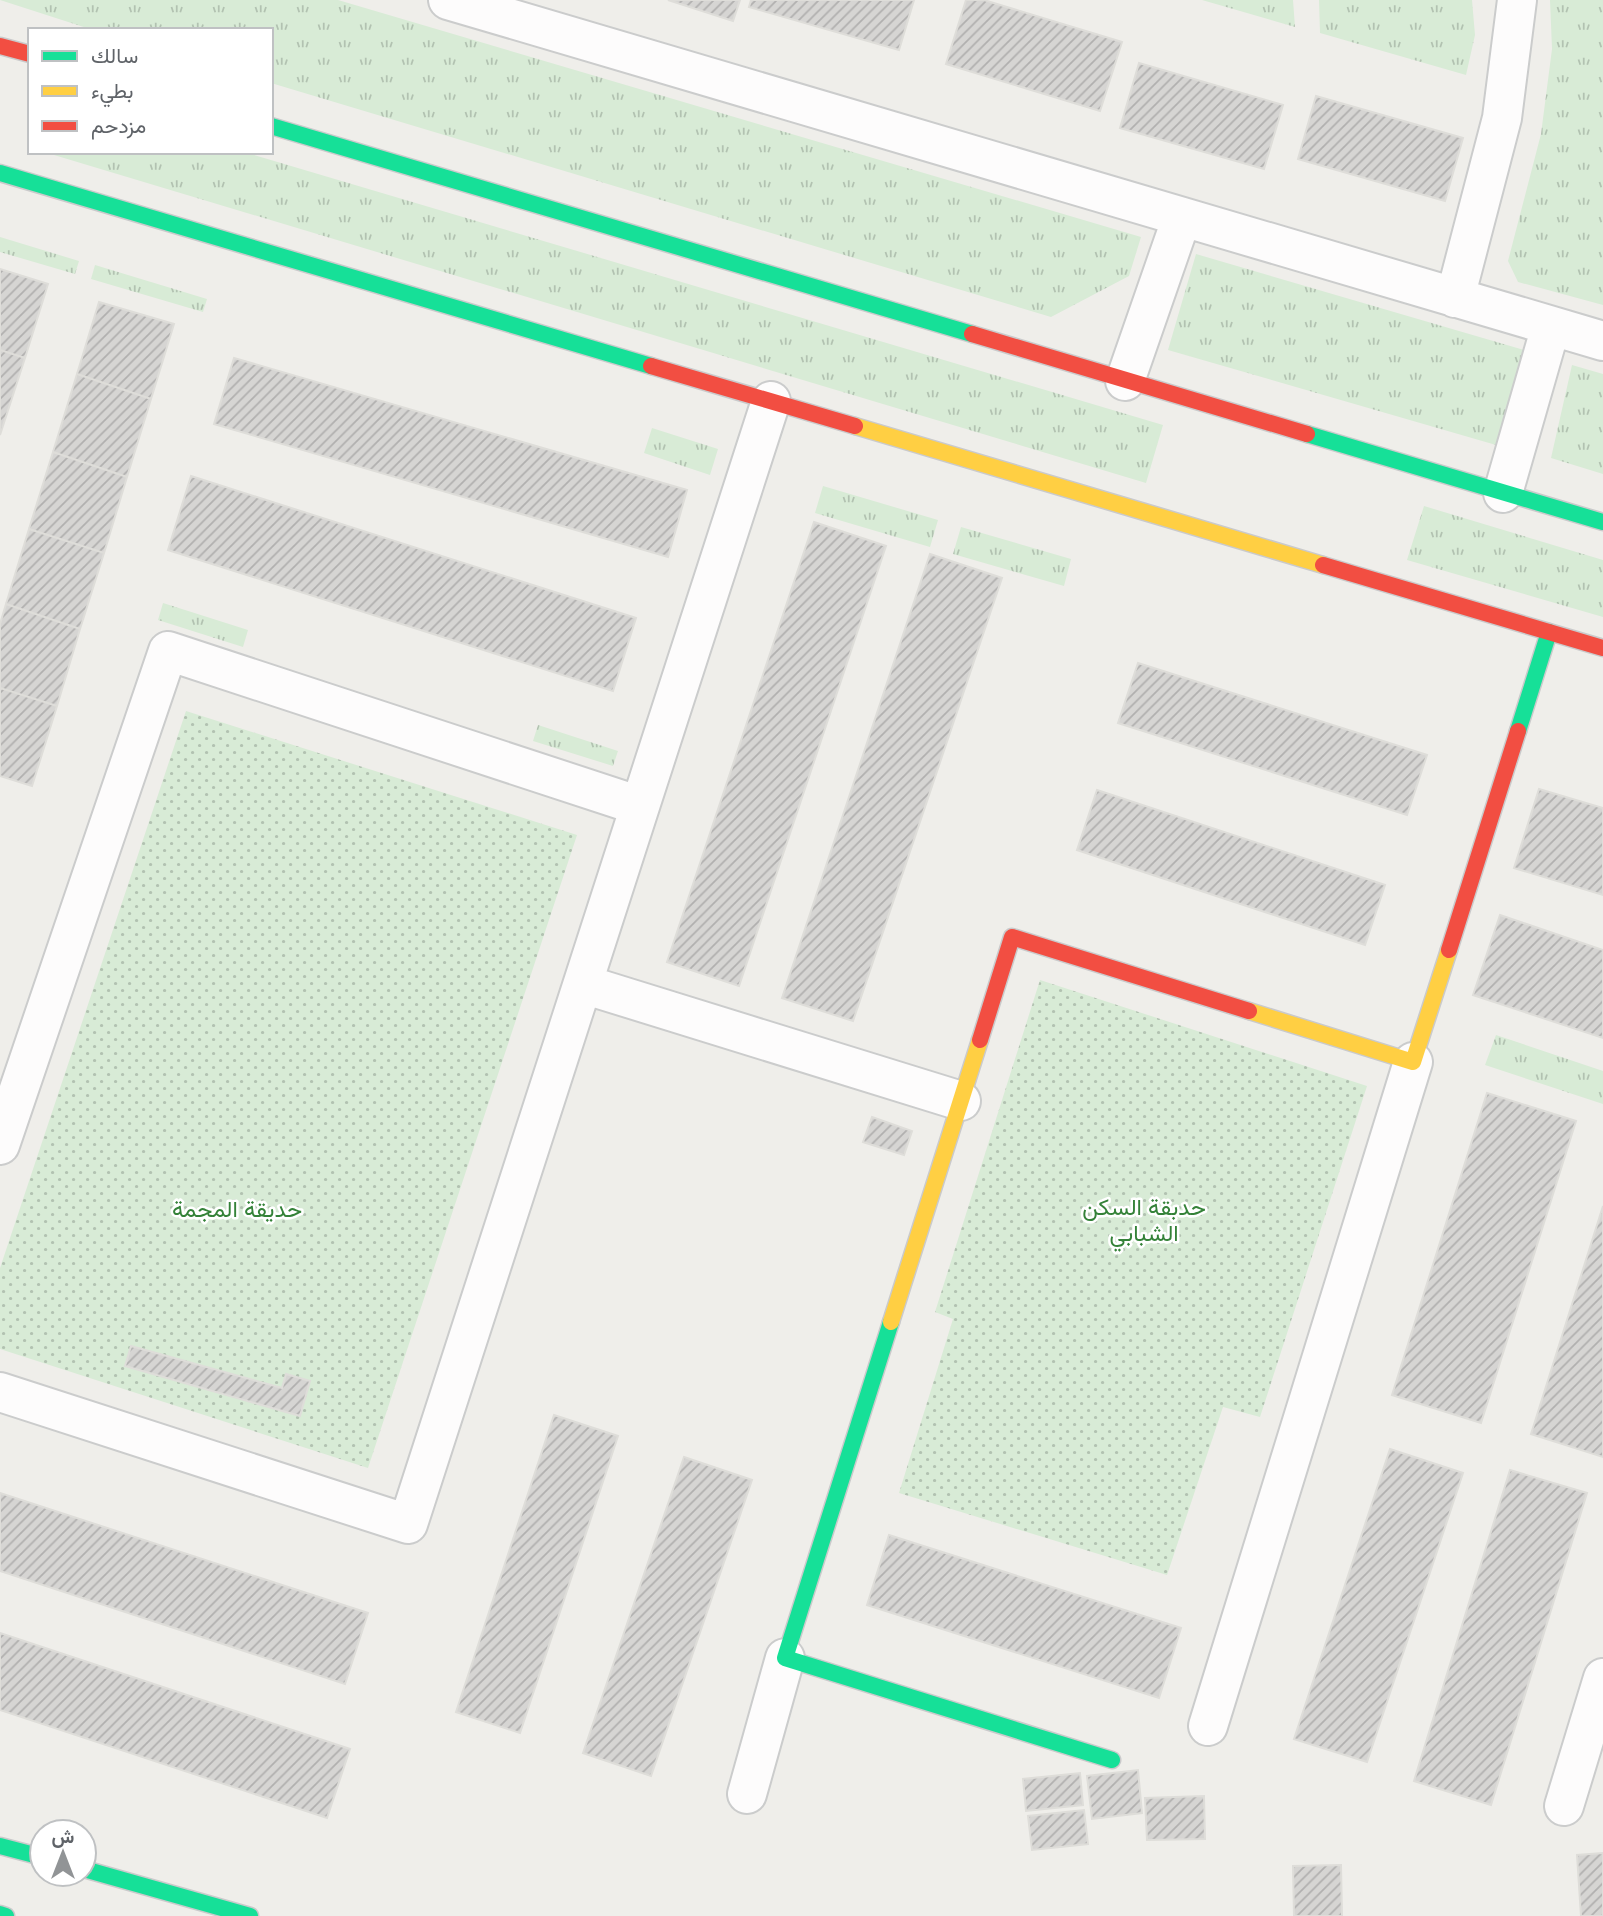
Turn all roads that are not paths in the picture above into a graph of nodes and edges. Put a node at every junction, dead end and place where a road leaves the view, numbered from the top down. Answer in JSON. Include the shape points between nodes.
{"nodes":[{"id":1,"x":448,"y":0,"type":"edge"},
{"id":2,"x":1517,"y":0,"type":"edge"},
{"id":3,"x":0,"y":46,"type":"edge"},
{"id":4,"x":28,"y":53,"type":"edge"},
{"id":5,"x":273,"y":127,"type":"edge"},
{"id":6,"x":0,"y":173,"type":"edge"},
{"id":7,"x":1182,"y":217,"type":"junction"},
{"id":8,"x":1455,"y":298,"type":"junction"},
{"id":9,"x":1551,"y":326,"type":"junction"},
{"id":10,"x":1603,"y":341,"type":"edge"},
{"id":11,"x":1125,"y":381,"type":"junction"},
{"id":12,"x":771,"y":401,"type":"junction"},
{"id":13,"x":1503,"y":493,"type":"junction"},
{"id":14,"x":1603,"y":522,"type":"edge"},
{"id":15,"x":1549,"y":632,"type":"junction"},
{"id":16,"x":1603,"y":648,"type":"edge"},
{"id":17,"x":640,"y":806,"type":"junction"},
{"id":18,"x":583,"y":984,"type":"junction"},
{"id":19,"x":1413,"y":1062,"type":"junction"},
{"id":20,"x":961,"y":1101,"type":"junction"},
{"id":21,"x":0,"y":1145,"type":"edge"},
{"id":22,"x":0,"y":1392,"type":"edge"},
{"id":23,"x":785,"y":1658,"type":"junction"},
{"id":24,"x":1603,"y":1678,"type":"edge"},
{"id":25,"x":1208,"y":1726,"type":"dead end"},
{"id":26,"x":1112,"y":1760,"type":"dead end"},
{"id":27,"x":747,"y":1794,"type":"dead end"},
{"id":28,"x":1564,"y":1806,"type":"dead end"},
{"id":29,"x":0,"y":1846,"type":"edge"},
{"id":30,"x":28,"y":1853,"type":"edge"},
{"id":31,"x":98,"y":1873,"type":"edge"},
{"id":32,"x":0,"y":1914,"type":"edge"},
{"id":33,"x":6,"y":1916,"type":"edge"},
{"id":34,"x":250,"y":1916,"type":"edge"}],
"edges":[{"from":1,"to":7,"type":"street"},
{"from":2,"to":8,"type":"street","via":[[1502,118]]},
{"from":3,"to":4,"type":"main road"},
{"from":5,"to":11,"type":"main road"},
{"from":6,"to":12,"type":"main road"},
{"from":7,"to":8,"type":"street"},
{"from":7,"to":11,"type":"street"},
{"from":8,"to":9,"type":"street"},
{"from":9,"to":10,"type":"street"},
{"from":9,"to":13,"type":"street"},
{"from":11,"to":13,"type":"main road"},
{"from":12,"to":15,"type":"main road"},
{"from":12,"to":17,"type":"street"},
{"from":13,"to":14,"type":"main road"},
{"from":15,"to":16,"type":"main road"},
{"from":15,"to":19,"type":"main road"},
{"from":17,"to":18,"type":"street"},
{"from":17,"to":21,"type":"street","via":[[168,651]]},
{"from":18,"to":20,"type":"street"},
{"from":18,"to":22,"type":"street","via":[[408,1524]]},
{"from":19,"to":20,"type":"main road","via":[[1012,937]]},
{"from":19,"to":25,"type":"street"},
{"from":20,"to":23,"type":"main road"},
{"from":23,"to":26,"type":"main road"},
{"from":23,"to":27,"type":"street"},
{"from":24,"to":28,"type":"street"},
{"from":29,"to":30,"type":"main road"},
{"from":31,"to":34,"type":"main road"},
{"from":32,"to":33,"type":"main road"}]}
